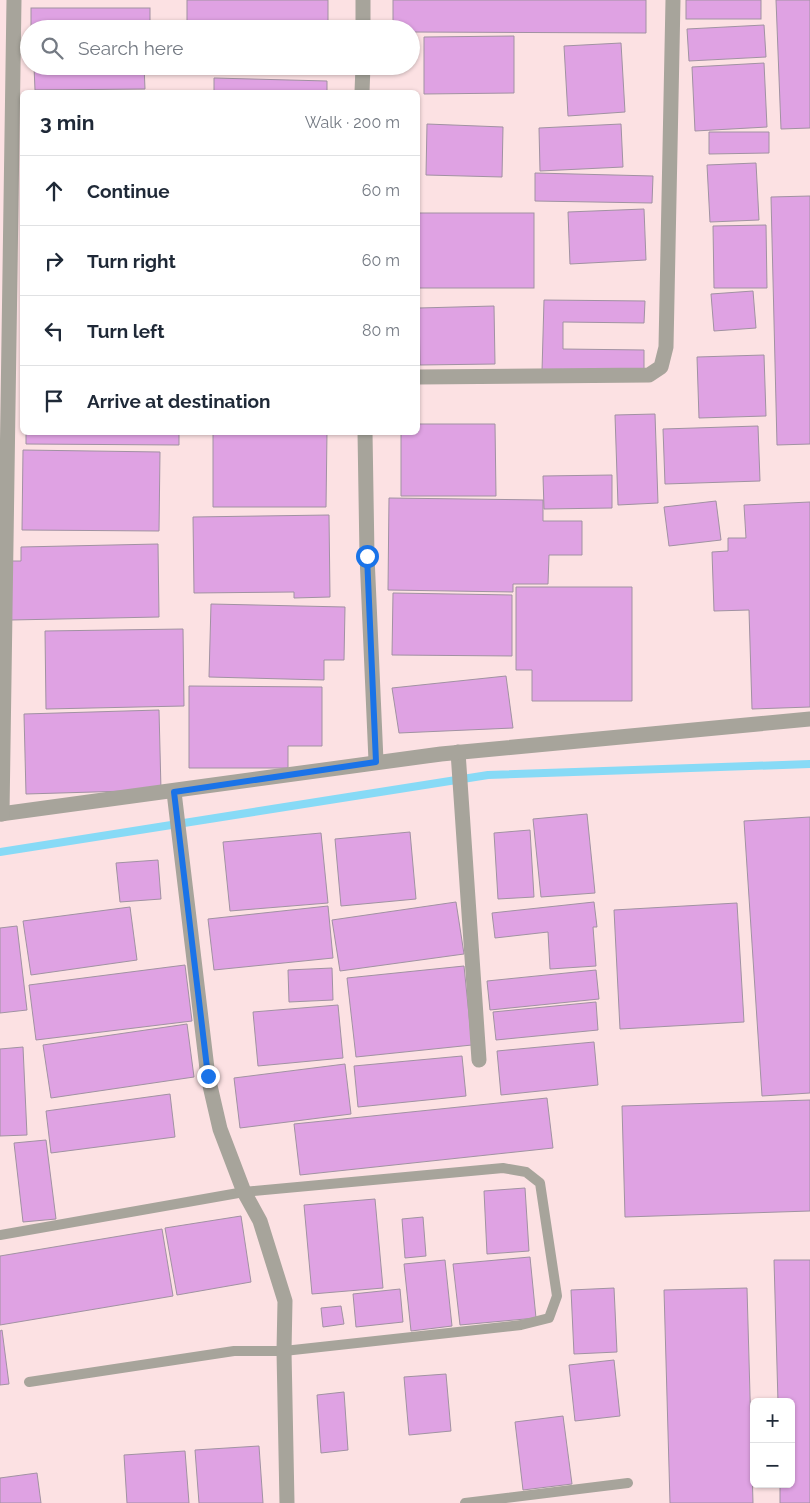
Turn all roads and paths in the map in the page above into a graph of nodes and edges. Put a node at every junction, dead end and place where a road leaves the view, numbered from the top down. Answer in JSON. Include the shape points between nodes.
{"nodes":[{"id":1,"x":14,"y":0,"type":"edge"},
{"id":2,"x":363,"y":0,"type":"edge"},
{"id":3,"x":673,"y":0,"type":"edge"},
{"id":4,"x":363,"y":20,"type":"edge"},
{"id":5,"x":363,"y":75,"type":"edge"},
{"id":6,"x":362,"y":90,"type":"edge"},
{"id":7,"x":420,"y":377,"type":"edge"},
{"id":8,"x":365,"y":435,"type":"edge"},
{"id":9,"x":810,"y":719,"type":"edge"},
{"id":10,"x":458,"y":752,"type":"junction"},
{"id":11,"x":376,"y":762,"type":"junction"},
{"id":12,"x":174,"y":792,"type":"junction"},
{"id":13,"x":1,"y":814,"type":"edge"},
{"id":14,"x":479,"y":1060,"type":"dead end"},
{"id":15,"x":244,"y":1192,"type":"junction"},
{"id":16,"x":0,"y":1235,"type":"edge"},
{"id":17,"x":284,"y":1351,"type":"junction"},
{"id":18,"x":29,"y":1382,"type":"dead end"},
{"id":19,"x":628,"y":1483,"type":"dead end"},
{"id":20,"x":286,"y":1503,"type":"edge"},
{"id":21,"x":465,"y":1503,"type":"edge"}],
"edges":[{"from":1,"to":13,"type":"street"},
{"from":2,"to":4,"type":"street"},
{"from":3,"to":7,"type":"street","via":[[666,347],[661,367],[649,375]]},
{"from":5,"to":6,"type":"street"},
{"from":8,"to":11,"type":"street"},
{"from":9,"to":10,"type":"street"},
{"from":10,"to":11,"type":"street"},
{"from":10,"to":14,"type":"street"},
{"from":11,"to":12,"type":"street"},
{"from":12,"to":13,"type":"street"},
{"from":12,"to":15,"type":"street","via":[[208,1076],[220,1130]]},
{"from":15,"to":16,"type":"lane"},
{"from":15,"to":17,"type":"street","via":[[260,1222],[285,1301]]},
{"from":15,"to":17,"type":"lane","via":[[503,1168],[526,1172],[540,1183],[557,1296],[549,1318],[521,1325]]},
{"from":17,"to":18,"type":"lane","via":[[234,1351]]},
{"from":17,"to":20,"type":"street"},
{"from":19,"to":21,"type":"lane"}]}
